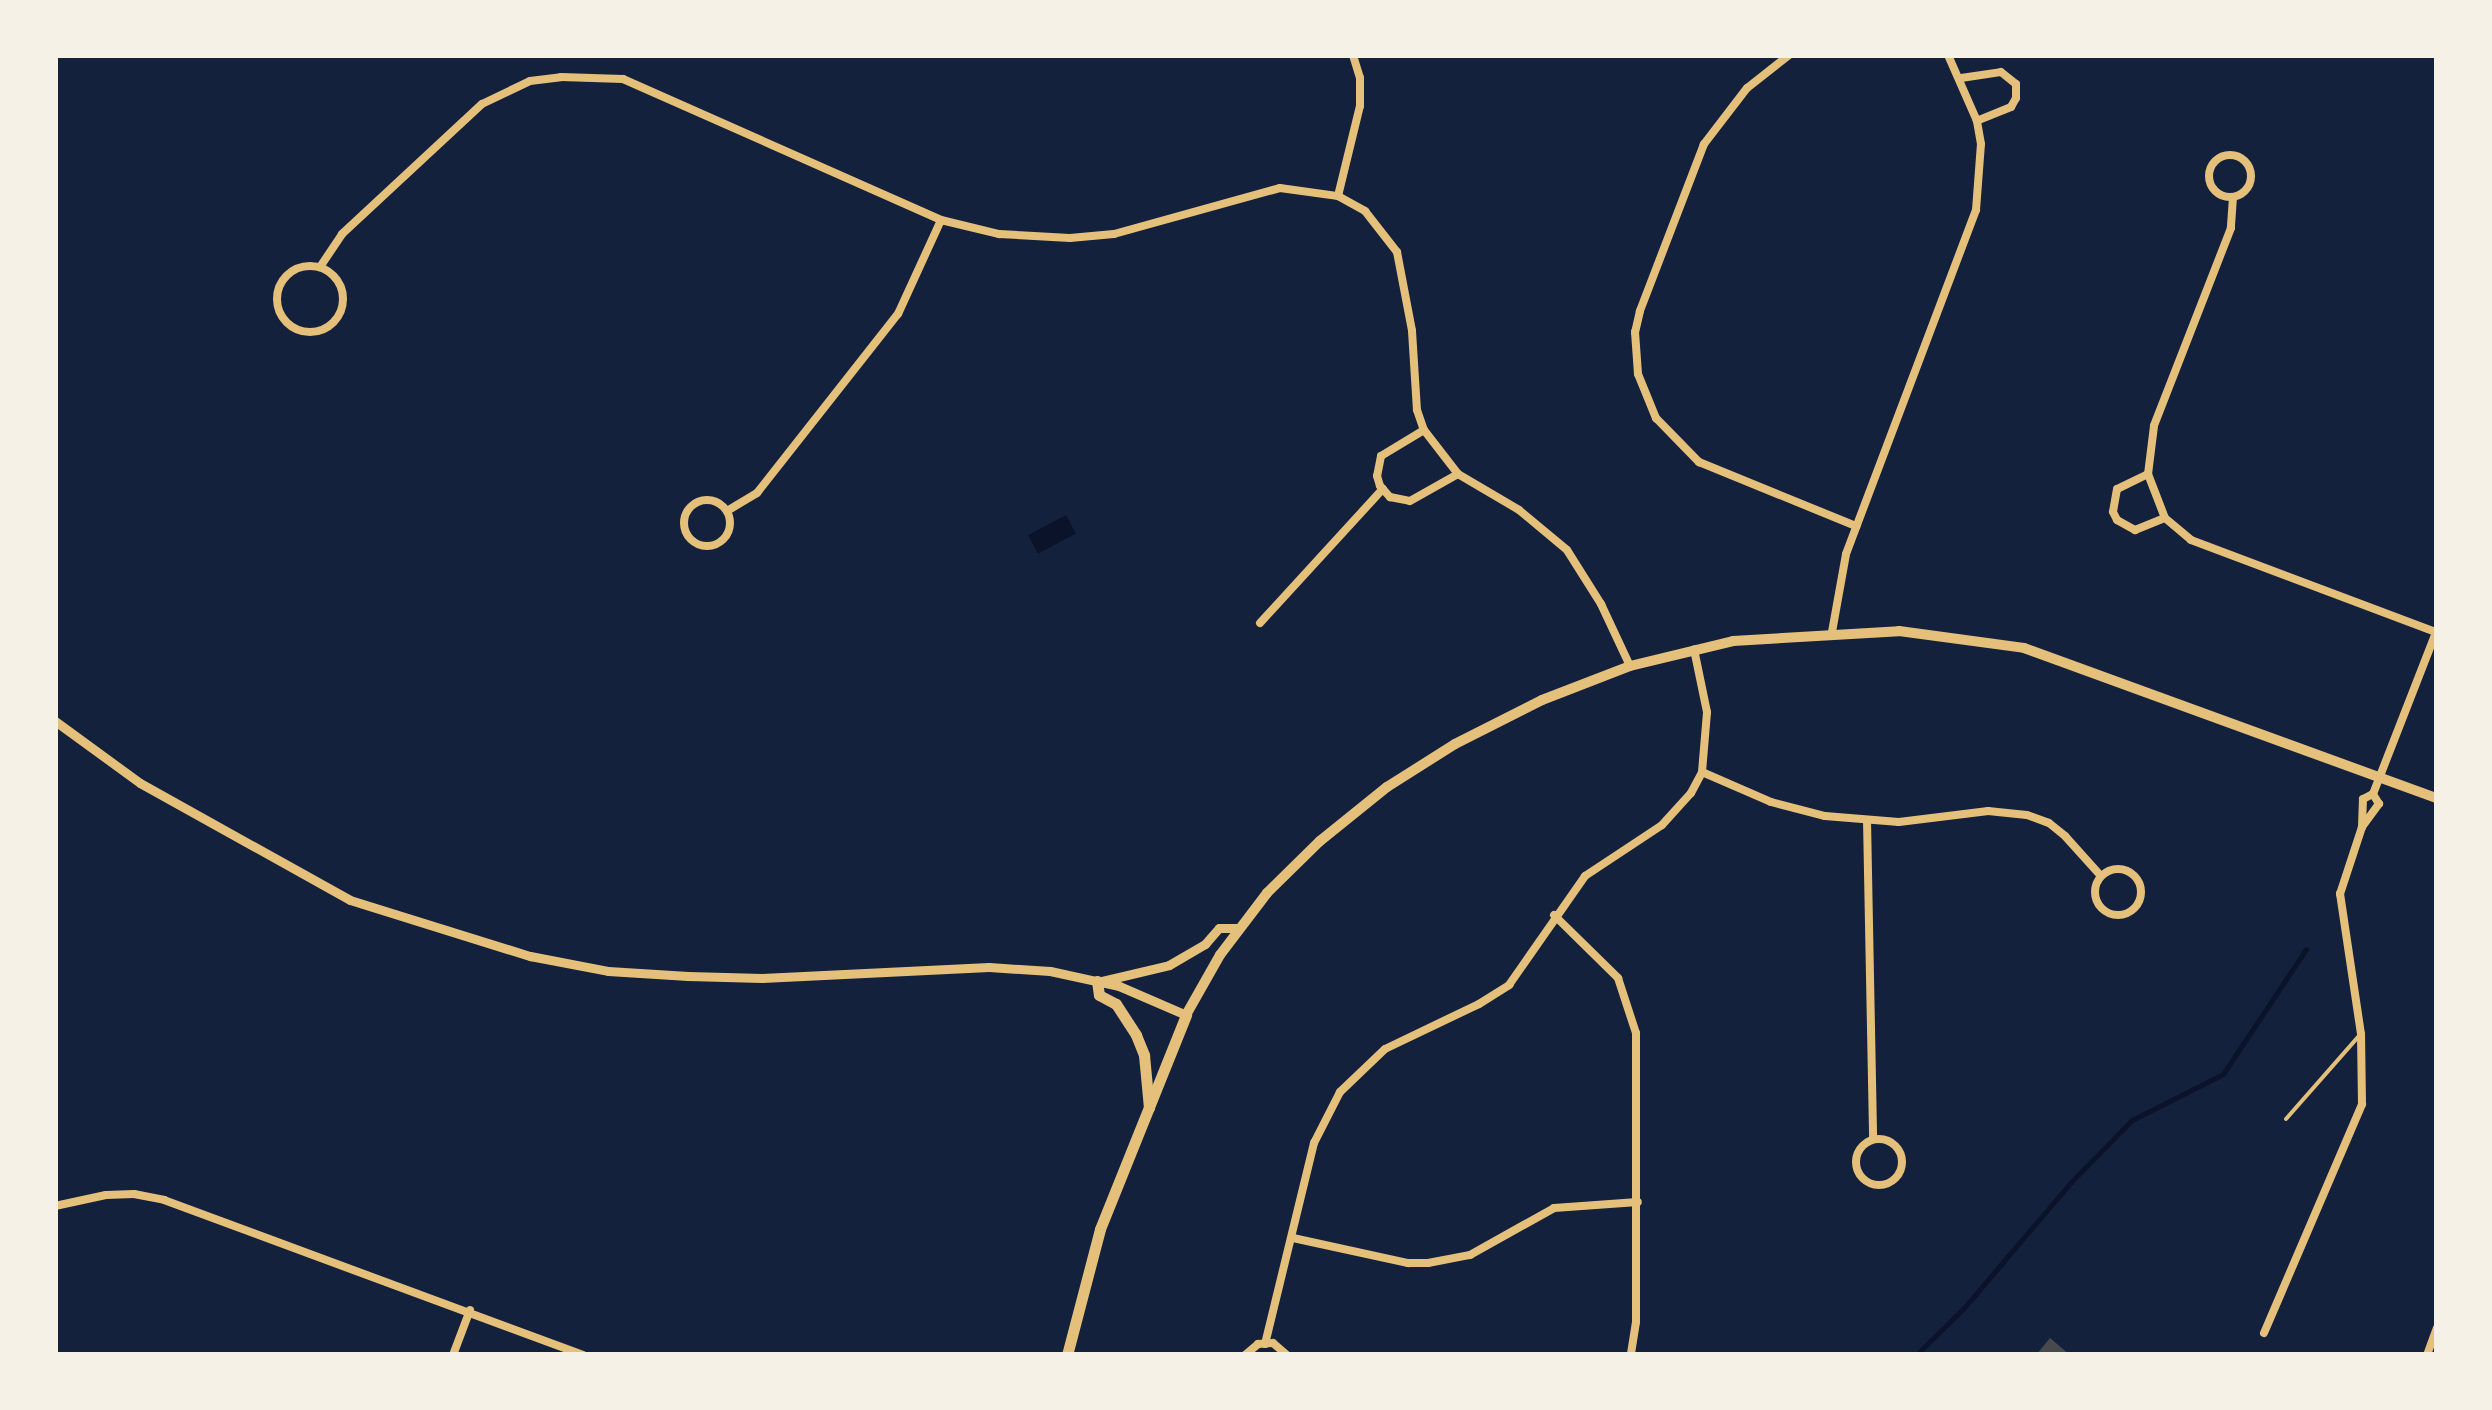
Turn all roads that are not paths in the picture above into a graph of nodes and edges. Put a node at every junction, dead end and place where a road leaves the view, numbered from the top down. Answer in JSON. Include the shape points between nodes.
{"nodes":[{"id":1,"x":1353,"y":55,"type":"edge"},
{"id":2,"x":1789,"y":55,"type":"edge"},
{"id":3,"x":1948,"y":55,"type":"edge"},
{"id":4,"x":1961,"y":78,"type":"junction"},
{"id":5,"x":1977,"y":121,"type":"junction"},
{"id":6,"x":1338,"y":196,"type":"junction"},
{"id":7,"x":2233,"y":197,"type":"junction"},
{"id":8,"x":941,"y":220,"type":"junction"},
{"id":9,"x":320,"y":267,"type":"junction"},
{"id":10,"x":1424,"y":430,"type":"junction"},
{"id":11,"x":1458,"y":474,"type":"junction"},
{"id":12,"x":2148,"y":474,"type":"junction"},
{"id":13,"x":1383,"y":490,"type":"junction"},
{"id":14,"x":727,"y":511,"type":"junction"},
{"id":15,"x":2165,"y":518,"type":"junction"},
{"id":16,"x":1856,"y":526,"type":"junction"},
{"id":17,"x":1260,"y":624,"type":"dead end"},
{"id":18,"x":2437,"y":631,"type":"edge"},
{"id":19,"x":1832,"y":632,"type":"junction"},
{"id":20,"x":1694,"y":649,"type":"junction"},
{"id":21,"x":1630,"y":666,"type":"junction"},
{"id":22,"x":55,"y":721,"type":"edge"},
{"id":23,"x":1702,"y":772,"type":"junction"},
{"id":24,"x":2380,"y":776,"type":"junction"},
{"id":25,"x":2437,"y":798,"type":"edge"},
{"id":26,"x":1867,"y":820,"type":"junction"},
{"id":27,"x":2101,"y":876,"type":"junction"},
{"id":28,"x":1554,"y":915,"type":"junction"},
{"id":29,"x":1239,"y":928,"type":"junction"},
{"id":30,"x":1098,"y":982,"type":"junction"},
{"id":31,"x":1186,"y":1015,"type":"junction"},
{"id":32,"x":2360,"y":1034,"type":"junction"},
{"id":33,"x":1149,"y":1108,"type":"junction"},
{"id":34,"x":2286,"y":1118,"type":"dead end"},
{"id":35,"x":1873,"y":1139,"type":"junction"},
{"id":36,"x":1638,"y":1202,"type":"junction"},
{"id":37,"x":55,"y":1206,"type":"edge"},
{"id":38,"x":1293,"y":1238,"type":"junction"},
{"id":39,"x":470,"y":1310,"type":"junction"},
{"id":40,"x":2437,"y":1328,"type":"edge"},
{"id":41,"x":2264,"y":1334,"type":"dead end"},
{"id":42,"x":1265,"y":1344,"type":"junction"},
{"id":43,"x":453,"y":1355,"type":"edge"},
{"id":44,"x":583,"y":1355,"type":"edge"},
{"id":45,"x":1067,"y":1355,"type":"edge"},
{"id":46,"x":1245,"y":1355,"type":"edge"},
{"id":47,"x":1286,"y":1355,"type":"edge"},
{"id":48,"x":1630,"y":1355,"type":"edge"},
{"id":49,"x":2427,"y":1355,"type":"edge"}],
"edges":[{"from":1,"to":6,"type":"street","via":[[1360,106]]},
{"from":2,"to":16,"type":"street","via":[[1729,107],[1704,144],[1640,311],[1634,332],[1638,374],[1656,418],[1699,462]]},
{"from":3,"to":4,"type":"street"},
{"from":4,"to":5,"type":"street"},
{"from":4,"to":5,"type":"street","via":[[2001,72],[2016,84],[2011,107]]},
{"from":5,"to":16,"type":"street","via":[[1980,186],[1970,231]]},
{"from":6,"to":8,"type":"street","via":[[1303,188],[1264,190],[1131,230],[1070,238],[998,234]]},
{"from":6,"to":10,"type":"street","via":[[1365,211],[1397,252]]},
{"from":7,"to":7,"type":"street","via":[[2246,190],[2251,176],[2246,163],[2227,155],[2211,166],[2209,180],[2215,191]]},
{"from":7,"to":12,"type":"street","via":[[2231,228],[2154,426]]},
{"from":8,"to":9,"type":"street","via":[[623,78],[560,77],[530,81],[482,104],[342,234]]},
{"from":8,"to":14,"type":"street","via":[[898,314],[758,493]]},
{"from":9,"to":9,"type":"street","via":[[297,268],[280,283],[281,316],[299,330],[329,326],[341,309],[336,279]]},
{"from":10,"to":11,"type":"street"},
{"from":10,"to":13,"type":"street","via":[[1380,456],[1376,476]]},
{"from":11,"to":13,"type":"street","via":[[1410,502]]},
{"from":11,"to":21,"type":"street","via":[[1532,519],[1567,550]]},
{"from":12,"to":15,"type":"street"},
{"from":12,"to":15,"type":"street","via":[[2118,489],[2113,512],[2134,530]]},
{"from":13,"to":17,"type":"street"},
{"from":14,"to":14,"type":"street","via":[[716,502],[694,504],[685,516],[688,538],[717,545],[728,534]]},
{"from":15,"to":18,"type":"street","via":[[2191,540]]},
{"from":16,"to":19,"type":"street"},
{"from":18,"to":24,"type":"street"},
{"from":19,"to":20,"type":"main road"},
{"from":19,"to":24,"type":"main road","via":[[1940,634],[2024,648]]},
{"from":20,"to":21,"type":"main road"},
{"from":20,"to":23,"type":"street","via":[[1707,712]]},
{"from":21,"to":29,"type":"main road","via":[[1506,717],[1388,787],[1294,865]]},
{"from":22,"to":30,"type":"street","via":[[140,783],[350,900],[530,956],[688,976],[989,968],[1050,970]]},
{"from":23,"to":26,"type":"street","via":[[1794,809]]},
{"from":23,"to":28,"type":"street","via":[[1662,825],[1585,876]]},
{"from":24,"to":25,"type":"main road"},
{"from":24,"to":32,"type":"street","via":[[2373,794],[2379,804],[2362,826],[2340,894]]},
{"from":26,"to":27,"type":"street","via":[[1988,810],[2027,815],[2057,830]]},
{"from":26,"to":35,"type":"street"},
{"from":27,"to":27,"type":"street","via":[[2099,906],[2112,914],[2134,908],[2141,894],[2134,875],[2114,869]]},
{"from":28,"to":36,"type":"street","via":[[1600,957],[1627,995],[1638,1054]]},
{"from":28,"to":38,"type":"street","via":[[1509,984],[1385,1049],[1340,1092],[1314,1143]]},
{"from":29,"to":30,"type":"street","via":[[1219,928],[1169,965]]},
{"from":29,"to":31,"type":"main road"},
{"from":30,"to":31,"type":"street"},
{"from":30,"to":33,"type":"main road","via":[[1099,995],[1116,1004],[1136,1035]]},
{"from":31,"to":33,"type":"main road"},
{"from":32,"to":34,"type":"lane"},
{"from":32,"to":41,"type":"street","via":[[2362,1104]]},
{"from":33,"to":45,"type":"main road","via":[[1100,1229]]},
{"from":35,"to":35,"type":"street","via":[[1860,1148],[1857,1169],[1872,1185],[1887,1184],[1903,1167],[1900,1151],[1889,1140]]},
{"from":36,"to":38,"type":"street","via":[[1554,1208],[1470,1256],[1428,1263]]},
{"from":36,"to":48,"type":"street"},
{"from":37,"to":39,"type":"street","via":[[106,1195],[164,1200]]},
{"from":38,"to":42,"type":"street"},
{"from":39,"to":43,"type":"street"},
{"from":39,"to":44,"type":"street"},
{"from":40,"to":49,"type":"street"},
{"from":42,"to":46,"type":"street"},
{"from":42,"to":47,"type":"street"}]}
